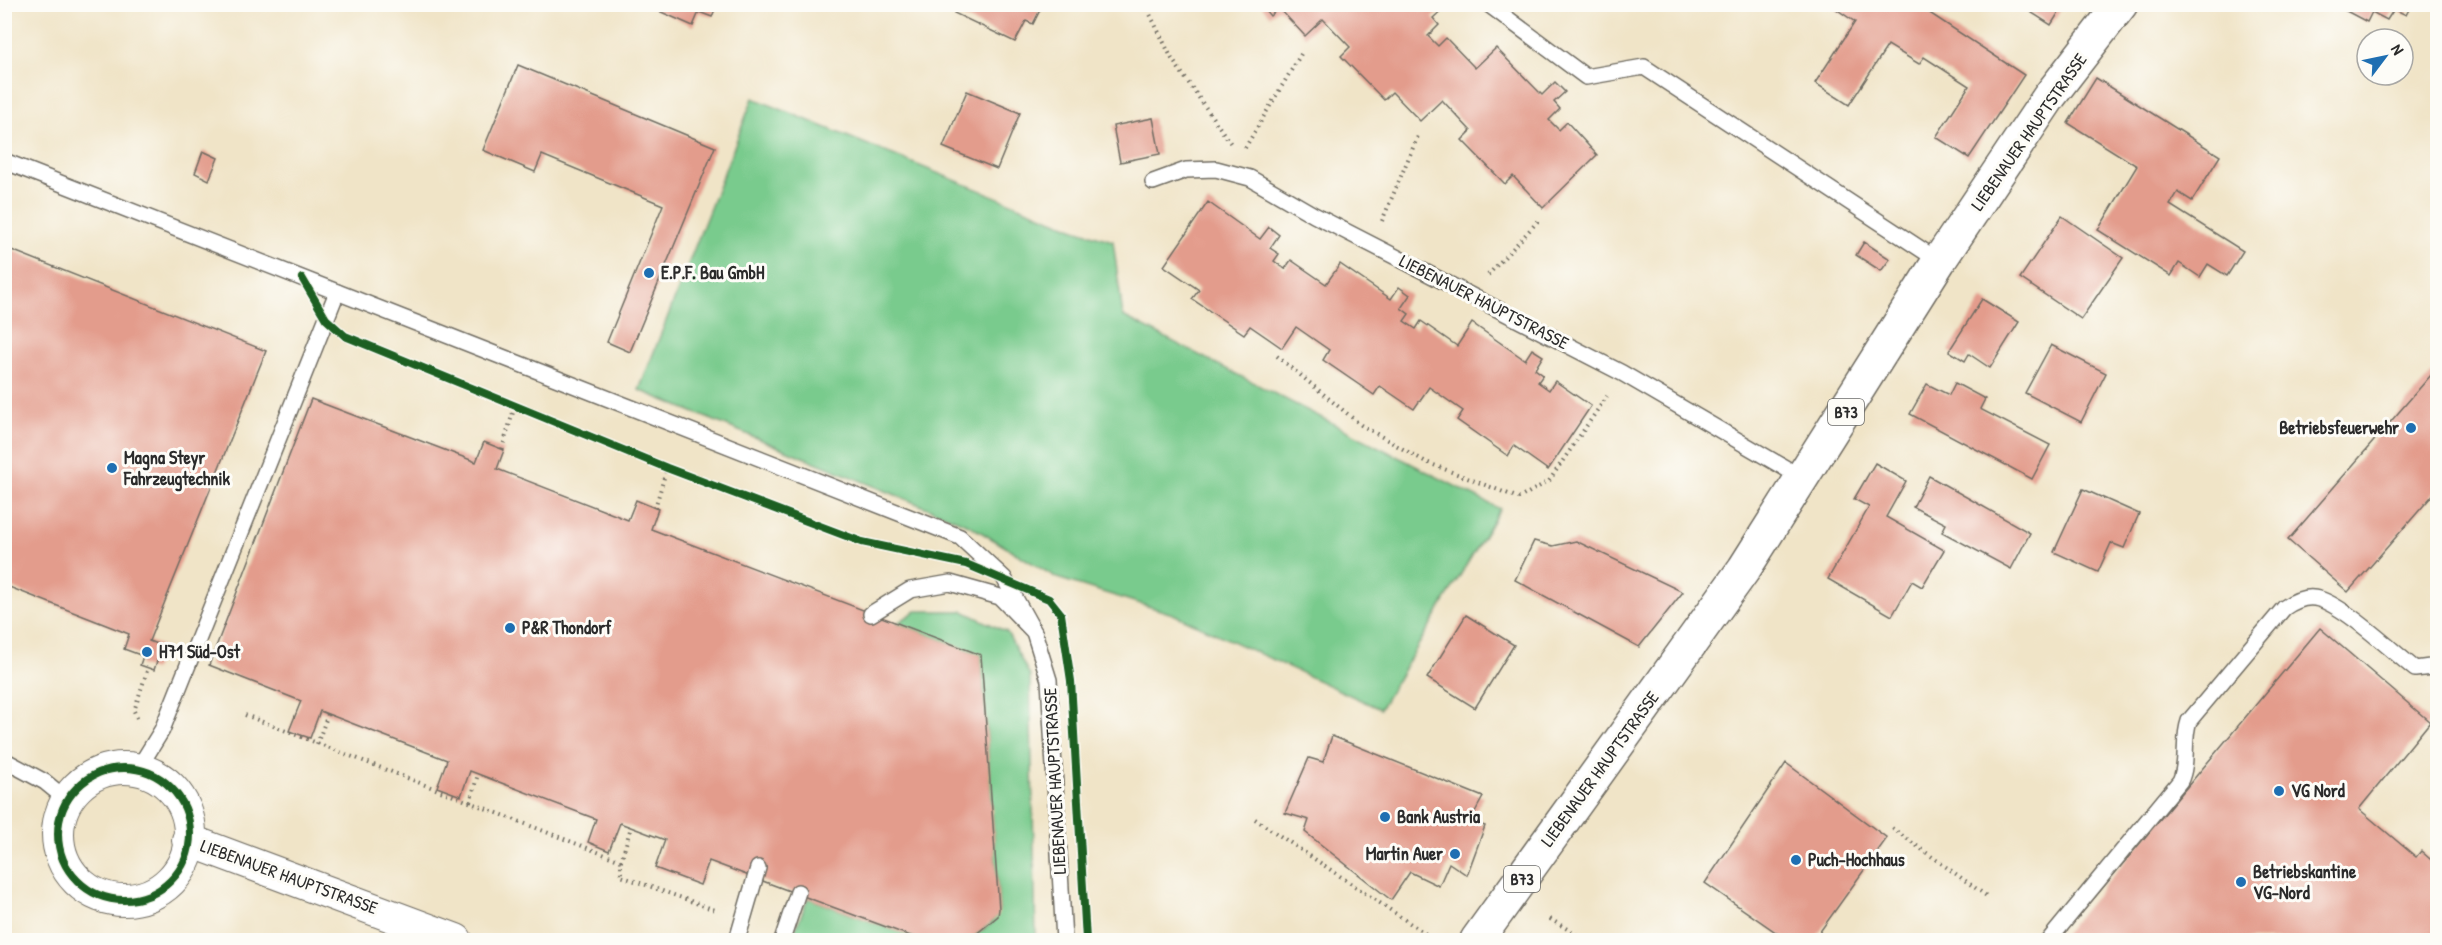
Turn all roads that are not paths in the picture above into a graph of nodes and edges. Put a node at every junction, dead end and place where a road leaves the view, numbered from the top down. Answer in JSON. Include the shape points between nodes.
{"nodes":[{"id":1,"x":1488,"y":4,"type":"edge"},
{"id":2,"x":2121,"y":4,"type":"edge"},
{"id":3,"x":4,"y":161,"type":"edge"},
{"id":4,"x":1153,"y":182,"type":"dead end"},
{"id":5,"x":1939,"y":261,"type":"junction"},
{"id":6,"x":338,"y":292,"type":"junction"},
{"id":7,"x":1804,"y":478,"type":"junction"},
{"id":8,"x":871,"y":614,"type":"dead end"},
{"id":9,"x":1034,"y":632,"type":"junction"},
{"id":10,"x":2438,"y":666,"type":"edge"},
{"id":11,"x":4,"y":760,"type":"edge"},
{"id":12,"x":138,"y":769,"type":"junction"},
{"id":13,"x":67,"y":800,"type":"junction"},
{"id":14,"x":188,"y":840,"type":"junction"},
{"id":15,"x":758,"y":868,"type":"dead end"},
{"id":16,"x":798,"y":892,"type":"dead end"},
{"id":17,"x":456,"y":940,"type":"edge"},
{"id":18,"x":736,"y":940,"type":"edge"},
{"id":19,"x":782,"y":940,"type":"edge"},
{"id":20,"x":1064,"y":940,"type":"edge"},
{"id":21,"x":1477,"y":940,"type":"edge"},
{"id":22,"x":2049,"y":940,"type":"edge"}],
"edges":[{"from":1,"to":5,"type":"lane","via":[[1586,77],[1644,67]]},
{"from":2,"to":5,"type":"main road","name":"LIEBENAUER HAUPTSTRASSE","number":"B73","via":[[2049,97]]},
{"from":3,"to":6,"type":"lane"},
{"from":4,"to":7,"type":"lane","name":"LIEBENAUER HAUPTSTRASSE","via":[[1186,170],[1216,169],[1250,178],[1314,215],[1622,373]]},
{"from":5,"to":7,"type":"main road","name":"LIEBENAUER HAUPTSTRASSE","number":"B73"},
{"from":6,"to":9,"type":"lane","via":[[960,537],[1004,578]]},
{"from":6,"to":12,"type":"lane","via":[[162,730]]},
{"from":7,"to":21,"type":"main road","name":"LIEBENAUER HAUPTSTRASSE","number":"B73","via":[[1744,569]]},
{"from":8,"to":9,"type":"lane","name":"LIEBENAUER HAUPTSTRASSE","via":[[909,590],[950,583],[1000,597]]},
{"from":9,"to":20,"type":"lane","name":"LIEBENAUER HAUPTSTRASSE","via":[[1049,680]]},
{"from":10,"to":22,"type":"lane","via":[[2415,669],[2336,607],[2319,599],[2296,600],[2284,608],[2196,711],[2187,727],[2180,781]]},
{"from":11,"to":13,"type":"lane","via":[[45,782]]},
{"from":12,"to":13,"type":"street","via":[[117,768],[98,773],[80,784]]},
{"from":12,"to":14,"type":"street","via":[[173,789],[184,807]]},
{"from":13,"to":14,"type":"street","via":[[59,821],[58,844],[66,865],[80,883],[99,895],[121,900],[143,897],[164,887],[179,870]]},
{"from":14,"to":17,"type":"street","name":"LIEBENAUER HAUPTSTRASSE"},
{"from":15,"to":18,"type":"lane"},
{"from":16,"to":19,"type":"lane"}]}
